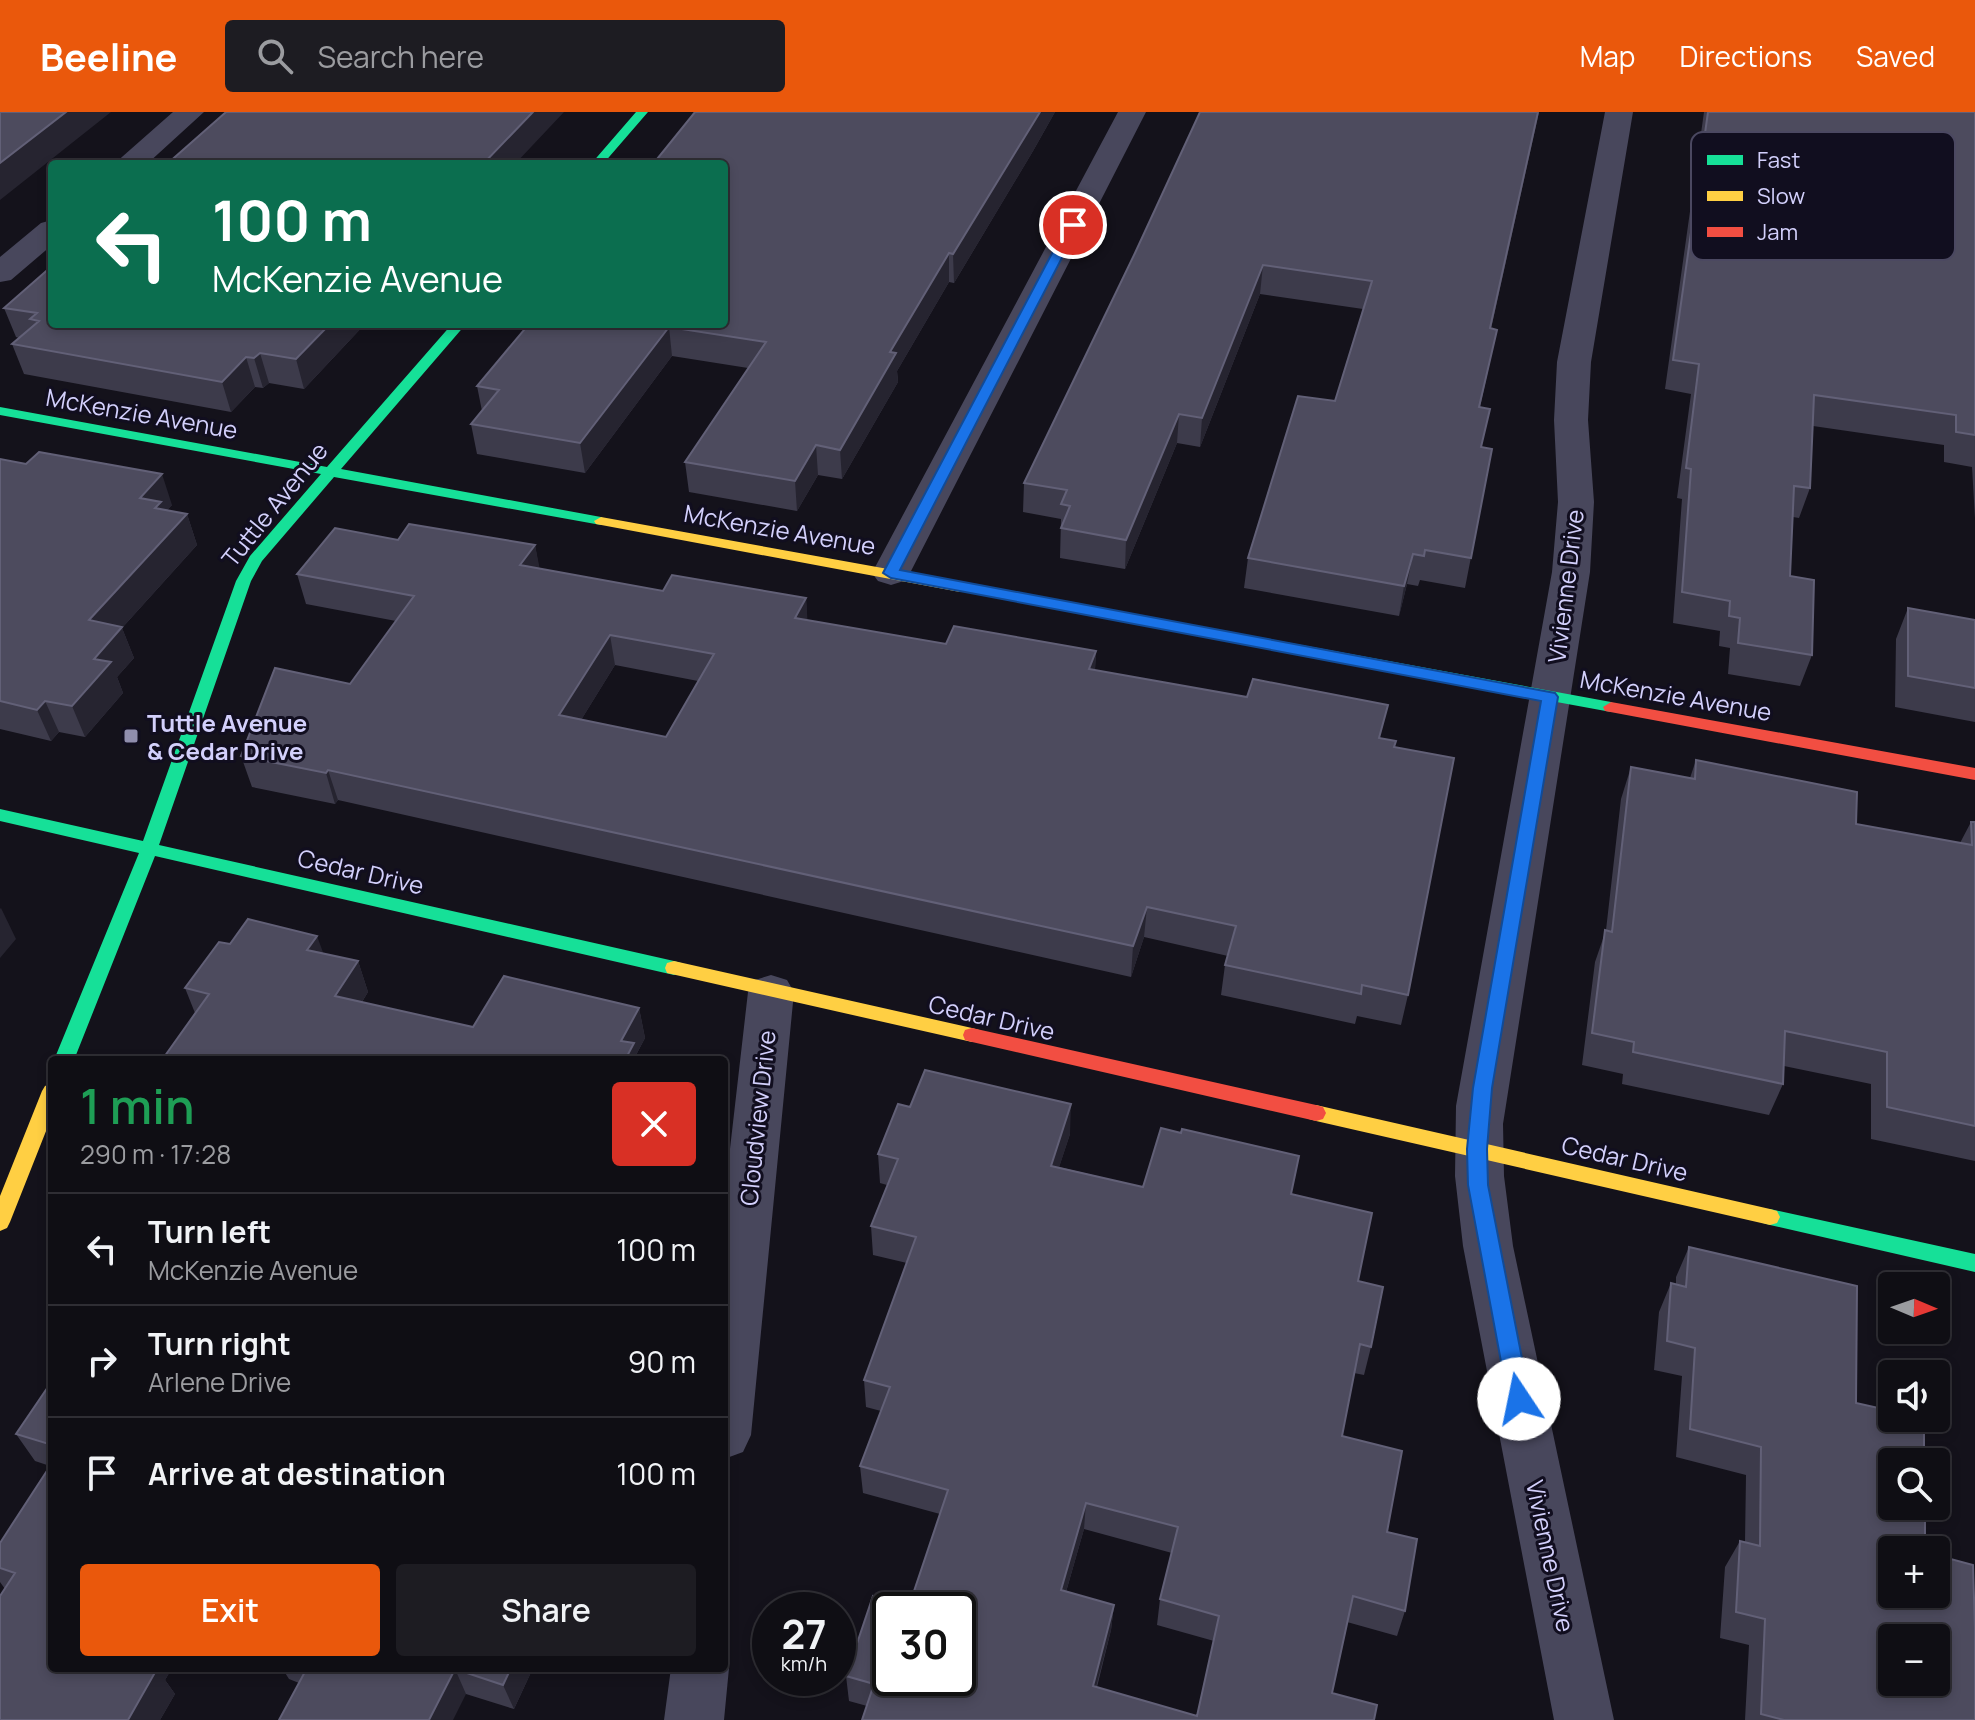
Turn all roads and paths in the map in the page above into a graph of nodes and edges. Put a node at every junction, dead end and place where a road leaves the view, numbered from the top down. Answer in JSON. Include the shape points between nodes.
{"nodes":[{"id":1,"x":190,"y":112,"type":"edge"},
{"id":2,"x":642,"y":112,"type":"edge"},
{"id":3,"x":1132,"y":112,"type":"edge"},
{"id":4,"x":1619,"y":112,"type":"edge"},
{"id":5,"x":134,"y":160,"type":"edge"},
{"id":6,"x":600,"y":160,"type":"edge"},
{"id":7,"x":48,"y":232,"type":"edge"},
{"id":8,"x":0,"y":273,"type":"edge"},
{"id":9,"x":456,"y":328,"type":"edge"},
{"id":10,"x":0,"y":411,"type":"edge"},
{"id":11,"x":331,"y":472,"type":"junction"},
{"id":12,"x":891,"y":573,"type":"junction"},
{"id":13,"x":1549,"y":697,"type":"junction"},
{"id":14,"x":1975,"y":774,"type":"edge"},
{"id":15,"x":0,"y":815,"type":"edge"},
{"id":16,"x":149,"y":846,"type":"junction"},
{"id":17,"x":771,"y":992,"type":"junction"},
{"id":18,"x":66,"y":1056,"type":"edge"},
{"id":19,"x":48,"y":1101,"type":"edge"},
{"id":20,"x":1477,"y":1149,"type":"junction"},
{"id":21,"x":0,"y":1222,"type":"edge"},
{"id":22,"x":1975,"y":1263,"type":"edge"},
{"id":23,"x":728,"y":1397,"type":"edge"},
{"id":24,"x":700,"y":1672,"type":"edge"},
{"id":25,"x":694,"y":1720,"type":"edge"},
{"id":26,"x":1584,"y":1720,"type":"edge"}],
"edges":[{"from":1,"to":5,"type":"street"},
{"from":2,"to":6,"type":"street"},
{"from":3,"to":12,"type":"street"},
{"from":4,"to":13,"type":"street","name":"Vivienne Drive","via":[[1574,362],[1576,538]]},
{"from":7,"to":8,"type":"street"},
{"from":9,"to":11,"type":"street","name":"Tuttle Avenue"},
{"from":10,"to":11,"type":"street","name":"McKenzie Avenue"},
{"from":11,"to":12,"type":"street","name":"McKenzie Avenue"},
{"from":11,"to":16,"type":"street","name":"Tuttle Avenue","via":[[255,559],[235,591],[190,737]]},
{"from":12,"to":13,"type":"street","name":"McKenzie Avenue"},
{"from":13,"to":14,"type":"street","name":"McKenzie Avenue"},
{"from":13,"to":20,"type":"street","name":"Vivienne Drive"},
{"from":15,"to":16,"type":"street","name":"Cedar Drive"},
{"from":16,"to":17,"type":"street","name":"Cedar Drive"},
{"from":16,"to":18,"type":"street","name":"Tuttle Avenue"},
{"from":17,"to":20,"type":"street","name":"Cedar Drive"},
{"from":17,"to":23,"type":"street","name":"Cloudview Drive"},
{"from":19,"to":21,"type":"street"},
{"from":20,"to":22,"type":"street","name":"Cedar Drive"},
{"from":20,"to":26,"type":"street","name":"Vivienne Drive","via":[[1488,1246]]},
{"from":24,"to":25,"type":"street"}]}
